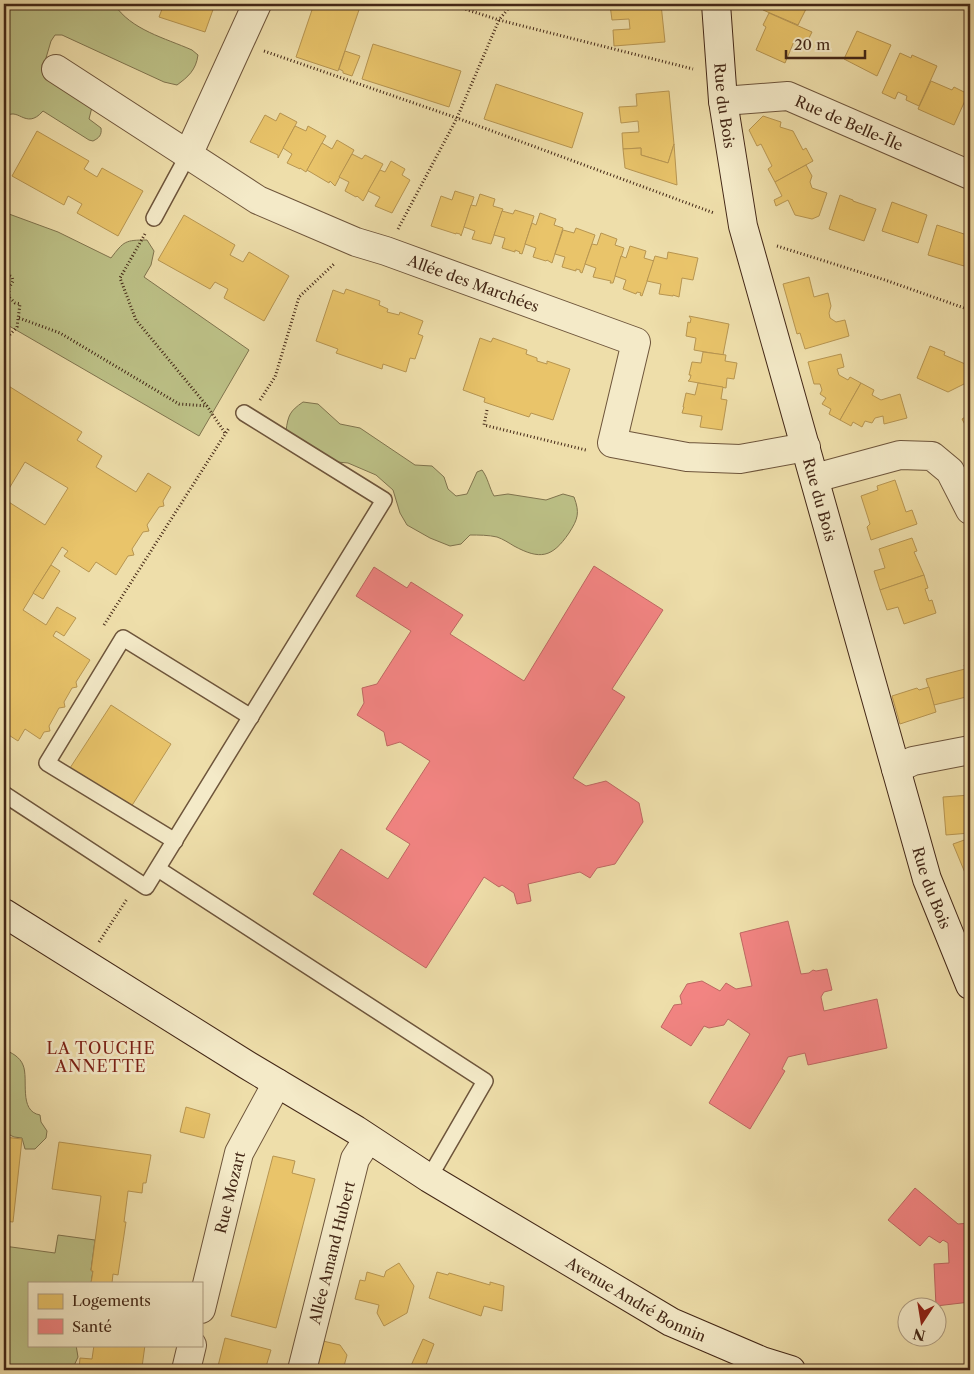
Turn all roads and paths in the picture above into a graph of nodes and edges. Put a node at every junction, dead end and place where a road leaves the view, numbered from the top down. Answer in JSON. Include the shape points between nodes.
{"nodes":[{"id":1,"x":257,"y":4,"type":"edge"},
{"id":2,"x":449,"y":4,"type":"edge"},
{"id":3,"x":512,"y":4,"type":"edge"},
{"id":4,"x":716,"y":4,"type":"edge"},
{"id":5,"x":499,"y":20,"type":"junction"},
{"id":6,"x":240,"y":43,"type":"junction"},
{"id":7,"x":56,"y":69,"type":"dead end"},
{"id":8,"x":721,"y":73,"type":"junction"},
{"id":9,"x":723,"y":101,"type":"junction"},
{"id":10,"x":458,"y":118,"type":"junction"},
{"id":11,"x":188,"y":155,"type":"junction"},
{"id":12,"x":970,"y":175,"type":"edge"},
{"id":13,"x":713,"y":213,"type":"dead end"},
{"id":14,"x":154,"y":218,"type":"joint"},
{"id":15,"x":356,"y":242,"type":"junction"},
{"id":16,"x":771,"y":244,"type":"dead end"},
{"id":17,"x":386,"y":251,"type":"junction"},
{"id":18,"x":4,"y":272,"type":"edge"},
{"id":19,"x":970,"y":310,"type":"edge"},
{"id":20,"x":19,"y":318,"type":"junction"},
{"id":21,"x":4,"y":341,"type":"edge"},
{"id":22,"x":207,"y":406,"type":"junction"},
{"id":23,"x":487,"y":410,"type":"dead end"},
{"id":24,"x":244,"y":413,"type":"junction"},
{"id":25,"x":225,"y":433,"type":"junction"},
{"id":26,"x":806,"y":448,"type":"junction"},
{"id":27,"x":591,"y":452,"type":"dead end"},
{"id":28,"x":815,"y":478,"type":"junction"},
{"id":29,"x":970,"y":510,"type":"edge"},
{"id":30,"x":123,"y":638,"type":"junction"},
{"id":31,"x":251,"y":717,"type":"junction"},
{"id":32,"x":970,"y":750,"type":"edge"},
{"id":33,"x":896,"y":769,"type":"junction"},
{"id":34,"x":4,"y":794,"type":"edge"},
{"id":35,"x":175,"y":841,"type":"junction"},
{"id":36,"x":158,"y":869,"type":"junction"},
{"id":37,"x":138,"y":882,"type":"junction"},
{"id":38,"x":6,"y":916,"type":"edge"},
{"id":39,"x":97,"y":945,"type":"dead end"},
{"id":40,"x":970,"y":984,"type":"edge"},
{"id":41,"x":278,"y":1083,"type":"junction"},
{"id":42,"x":368,"y":1139,"type":"junction"},
{"id":43,"x":429,"y":1178,"type":"junction"},
{"id":44,"x":202,"y":1305,"type":"edge"},
{"id":45,"x":192,"y":1346,"type":"edge"},
{"id":46,"x":186,"y":1370,"type":"edge"},
{"id":47,"x":302,"y":1370,"type":"edge"},
{"id":48,"x":792,"y":1370,"type":"edge"}],
"edges":[{"from":1,"to":6,"type":"street"},
{"from":2,"to":5,"type":"path"},
{"from":3,"to":5,"type":"path"},
{"from":4,"to":8,"type":"street","name":"Rue du Bois"},
{"from":5,"to":8,"type":"path","via":[[693,69]]},
{"from":5,"to":10,"type":"path"},
{"from":6,"to":10,"type":"path"},
{"from":6,"to":11,"type":"street"},
{"from":7,"to":11,"type":"street","name":"Allée des Marchées"},
{"from":8,"to":9,"type":"street","name":"Rue du Bois"},
{"from":9,"to":12,"type":"street","name":"Rue de Belle-Île","via":[[788,96]]},
{"from":9,"to":26,"type":"street","name":"Rue du Bois","via":[[744,226]]},
{"from":10,"to":13,"type":"path"},
{"from":10,"to":17,"type":"path"},
{"from":11,"to":14,"type":"lane"},
{"from":11,"to":15,"type":"street","name":"Allée des Marchées","via":[[258,200]]},
{"from":14,"to":22,"type":"path","via":[[120,278],[136,320]]},
{"from":15,"to":17,"type":"street","name":"Allée des Marchées"},
{"from":15,"to":24,"type":"path","via":[[299,297],[275,377],[262,398]]},
{"from":16,"to":19,"type":"path"},
{"from":17,"to":26,"type":"street","name":"Allée des Marchées","via":[[636,342],[612,443],[687,457],[740,459]]},
{"from":18,"to":20,"type":"path","via":[[12,277],[9,297],[20,304]]},
{"from":20,"to":21,"type":"path","via":[[17,327]]},
{"from":20,"to":22,"type":"path","via":[[60,333],[180,404]]},
{"from":22,"to":25,"type":"path"},
{"from":23,"to":27,"type":"path","via":[[484,425]]},
{"from":24,"to":25,"type":"path"},
{"from":24,"to":31,"type":"lane","via":[[384,500]]},
{"from":25,"to":30,"type":"path","via":[[104,626]]},
{"from":26,"to":28,"type":"street","name":"Rue du Bois"},
{"from":28,"to":29,"type":"street","via":[[900,455],[932,456],[950,471]]},
{"from":28,"to":33,"type":"street","name":"Rue du Bois"},
{"from":30,"to":31,"type":"lane"},
{"from":30,"to":35,"type":"lane","via":[[47,763]]},
{"from":31,"to":35,"type":"lane"},
{"from":32,"to":33,"type":"street","via":[[913,761]]},
{"from":33,"to":40,"type":"street","name":"Rue du Bois","via":[[927,879]]},
{"from":34,"to":37,"type":"lane"},
{"from":35,"to":36,"type":"lane"},
{"from":36,"to":37,"type":"lane","via":[[146,888]]},
{"from":36,"to":43,"type":"lane","via":[[485,1081]]},
{"from":37,"to":39,"type":"path"},
{"from":38,"to":41,"type":"street","name":"Avenue André Bonnin"},
{"from":41,"to":42,"type":"street","name":"Avenue André Bonnin"},
{"from":41,"to":44,"type":"street","name":"Rue Mozart","via":[[239,1153]]},
{"from":42,"to":43,"type":"street","name":"Avenue André Bonnin"},
{"from":42,"to":47,"type":"street","name":"Allée Amand Hubert","via":[[355,1159]]},
{"from":43,"to":48,"type":"street","name":"Avenue André Bonnin","via":[[670,1322],[762,1361]]},
{"from":45,"to":46,"type":"street"}]}
